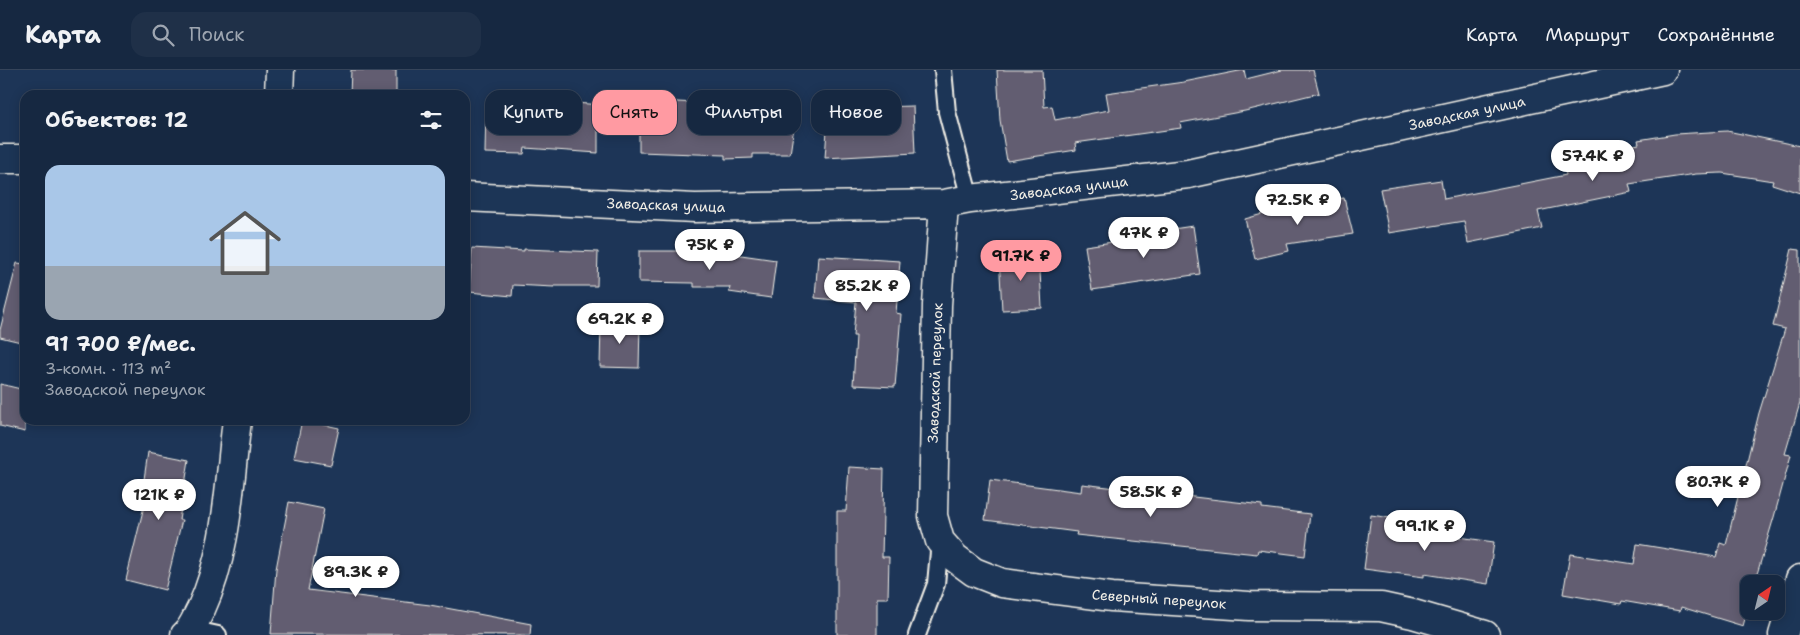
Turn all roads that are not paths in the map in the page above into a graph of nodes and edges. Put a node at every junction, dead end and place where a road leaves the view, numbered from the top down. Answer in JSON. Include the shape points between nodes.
{"nodes":[{"id":1,"x":280,"y":70,"type":"edge"},
{"id":2,"x":943,"y":70,"type":"edge"},
{"id":3,"x":1663,"y":70,"type":"edge"},
{"id":4,"x":280,"y":90,"type":"edge"},
{"id":5,"x":20,"y":159,"type":"edge"},
{"id":6,"x":0,"y":160,"type":"edge"},
{"id":7,"x":470,"y":197,"type":"edge"},
{"id":8,"x":957,"y":202,"type":"junction"},
{"id":9,"x":236,"y":425,"type":"edge"},
{"id":10,"x":940,"y":541,"type":"junction"},
{"id":11,"x":1800,"y":579,"type":"edge"},
{"id":12,"x":188,"y":632,"type":"edge"},
{"id":13,"x":218,"y":635,"type":"edge"},
{"id":14,"x":917,"y":635,"type":"edge"},
{"id":15,"x":1485,"y":635,"type":"edge"},
{"id":16,"x":1783,"y":635,"type":"edge"}],
"edges":[{"from":1,"to":4,"type":"street"},
{"from":2,"to":8,"type":"lane","name":"Заводской переулок"},
{"from":3,"to":8,"type":"street","name":"Заводская улица","via":[[1188,174]]},
{"from":5,"to":6,"type":"street"},
{"from":7,"to":8,"type":"street","name":"Заводская улица","via":[[695,208]]},
{"from":8,"to":10,"type":"street","name":"Заводской переулок","via":[[937,305],[932,476],[933,516]]},
{"from":9,"to":12,"type":"street","via":[[220,554],[208,592]]},
{"from":10,"to":14,"type":"lane","via":[[936,584]]},
{"from":10,"to":15,"type":"street","name":"Северный переулок","via":[[974,572],[1002,583],[1112,597],[1249,606],[1381,607]]},
{"from":11,"to":16,"type":"street"},
{"from":12,"to":13,"type":"lane"}]}
